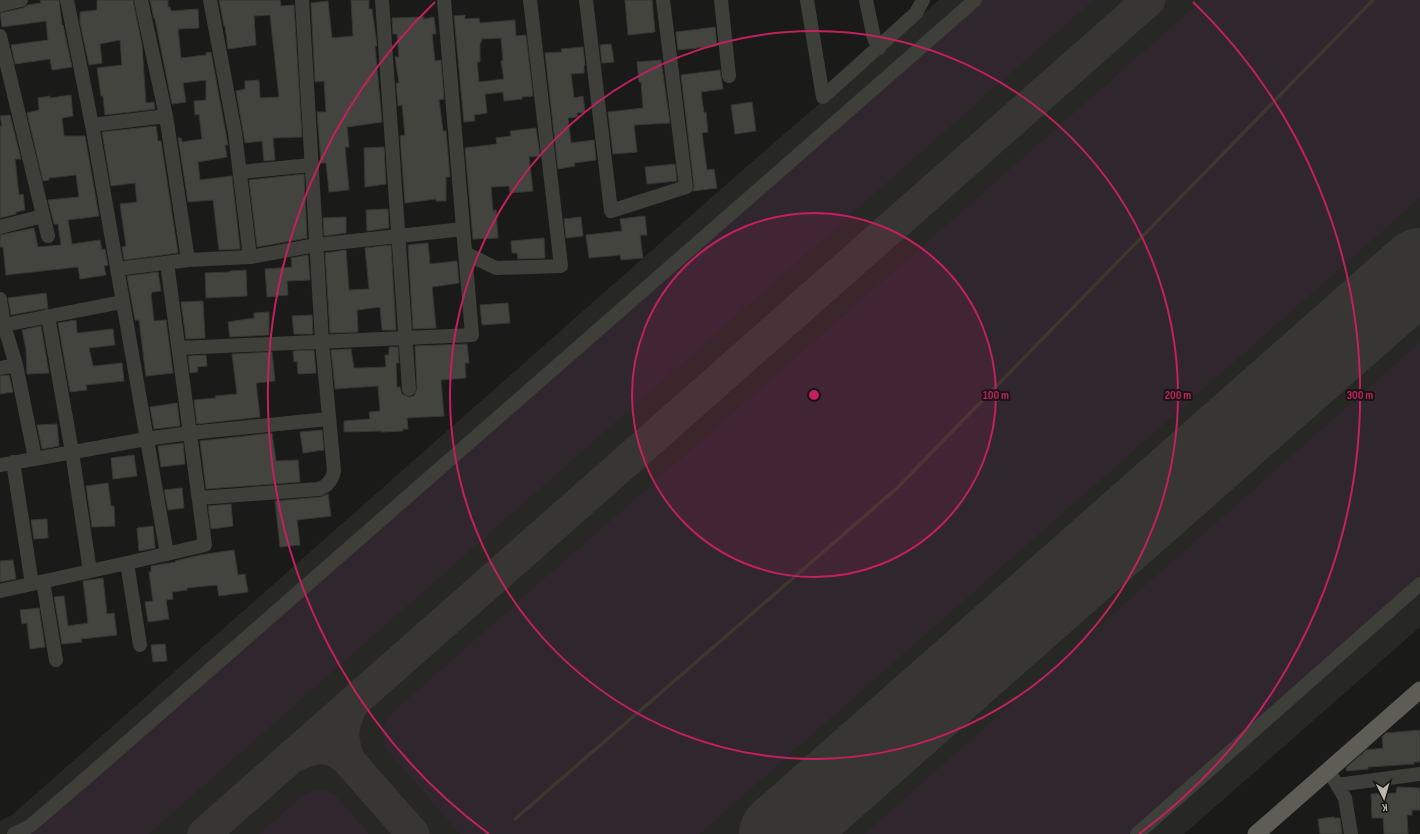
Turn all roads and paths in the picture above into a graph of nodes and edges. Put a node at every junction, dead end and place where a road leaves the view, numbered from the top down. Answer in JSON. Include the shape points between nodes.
{"nodes":[{"id":1,"x":21,"y":0,"type":"edge"},
{"id":2,"x":66,"y":0,"type":"edge"},
{"id":3,"x":141,"y":0,"type":"edge"},
{"id":4,"x":210,"y":0,"type":"edge"},
{"id":5,"x":302,"y":0,"type":"edge"},
{"id":6,"x":382,"y":0,"type":"edge"},
{"id":7,"x":444,"y":0,"type":"edge"},
{"id":8,"x":530,"y":0,"type":"edge"},
{"id":9,"x":586,"y":0,"type":"edge"},
{"id":10,"x":663,"y":0,"type":"edge"},
{"id":11,"x":721,"y":0,"type":"edge"},
{"id":12,"x":807,"y":0,"type":"edge"},
{"id":13,"x":866,"y":0,"type":"edge"},
{"id":14,"x":923,"y":0,"type":"edge"},
{"id":15,"x":975,"y":0,"type":"edge"},
{"id":16,"x":0,"y":4,"type":"edge"},
{"id":17,"x":0,"y":36,"type":"edge"},
{"id":18,"x":879,"y":48,"type":"junction"},
{"id":19,"x":729,"y":76,"type":"dead end"},
{"id":20,"x":166,"y":116,"type":"junction"},
{"id":21,"x":92,"y":125,"type":"junction"},
{"id":22,"x":311,"y":165,"type":"junction"},
{"id":23,"x":240,"y":172,"type":"junction"},
{"id":24,"x":43,"y":216,"type":"junction"},
{"id":25,"x":0,"y":227,"type":"edge"},
{"id":26,"x":463,"y":229,"type":"junction"},
{"id":27,"x":48,"y":236,"type":"dead end"},
{"id":28,"x":398,"y":236,"type":"junction"},
{"id":29,"x":316,"y":245,"type":"junction"},
{"id":30,"x":465,"y":253,"type":"junction"},
{"id":31,"x":250,"y":257,"type":"junction"},
{"id":32,"x":188,"y":260,"type":"junction"},
{"id":33,"x":167,"y":263,"type":"junction"},
{"id":34,"x":117,"y":270,"type":"junction"},
{"id":35,"x":0,"y":299,"type":"edge"},
{"id":36,"x":122,"y":302,"type":"junction"},
{"id":37,"x":48,"y":316,"type":"junction"},
{"id":38,"x":4,"y":325,"type":"junction"},
{"id":39,"x":406,"y":338,"type":"junction"},
{"id":40,"x":322,"y":340,"type":"junction"},
{"id":41,"x":178,"y":348,"type":"junction"},
{"id":42,"x":16,"y":366,"type":"junction"},
{"id":43,"x":0,"y":368,"type":"edge"},
{"id":44,"x":409,"y":389,"type":"dead end"},
{"id":45,"x":328,"y":419,"type":"junction"},
{"id":46,"x":190,"y":433,"type":"junction"},
{"id":47,"x":146,"y":439,"type":"junction"},
{"id":48,"x":72,"y":452,"type":"junction"},
{"id":49,"x":35,"y":458,"type":"junction"},
{"id":50,"x":7,"y":464,"type":"edge"},
{"id":51,"x":199,"y":498,"type":"junction"},
{"id":52,"x":167,"y":554,"type":"junction"},
{"id":53,"x":127,"y":563,"type":"junction"},
{"id":54,"x":90,"y":572,"type":"junction"},
{"id":55,"x":37,"y":583,"type":"junction"},
{"id":56,"x":1420,"y":584,"type":"edge"},
{"id":57,"x":0,"y":591,"type":"edge"},
{"id":58,"x":140,"y":645,"type":"dead end"},
{"id":59,"x":56,"y":660,"type":"dead end"},
{"id":60,"x":1420,"y":690,"type":"edge"},
{"id":61,"x":1413,"y":702,"type":"edge"},
{"id":62,"x":1420,"y":774,"type":"edge"},
{"id":63,"x":1333,"y":778,"type":"junction"},
{"id":64,"x":14,"y":834,"type":"edge"},
{"id":65,"x":1137,"y":834,"type":"edge"},
{"id":66,"x":1256,"y":834,"type":"edge"},
{"id":67,"x":1351,"y":834,"type":"edge"}],
"edges":[{"from":1,"to":16,"type":"street"},
{"from":2,"to":21,"type":"street"},
{"from":3,"to":20,"type":"street"},
{"from":4,"to":23,"type":"street"},
{"from":5,"to":22,"type":"street"},
{"from":6,"to":28,"type":"street"},
{"from":7,"to":26,"type":"street"},
{"from":8,"to":30,"type":"street","via":[[561,266],[496,268]]},
{"from":9,"to":10,"type":"street","via":[[611,211],[686,187]]},
{"from":11,"to":19,"type":"street"},
{"from":12,"to":18,"type":"street","via":[[823,97]]},
{"from":13,"to":18,"type":"street","via":[[874,38]]},
{"from":14,"to":18,"type":"street","via":[[916,13]]},
{"from":15,"to":64,"type":"street","via":[[80,784],[30,826]]},
{"from":17,"to":24,"type":"street"},
{"from":20,"to":21,"type":"street"},
{"from":20,"to":32,"type":"street"},
{"from":21,"to":34,"type":"street"},
{"from":22,"to":23,"type":"street"},
{"from":22,"to":29,"type":"street"},
{"from":23,"to":31,"type":"street"},
{"from":24,"to":25,"type":"street"},
{"from":24,"to":27,"type":"street"},
{"from":26,"to":28,"type":"street"},
{"from":26,"to":30,"type":"street"},
{"from":28,"to":29,"type":"street"},
{"from":28,"to":39,"type":"street"},
{"from":29,"to":31,"type":"street"},
{"from":29,"to":40,"type":"street"},
{"from":30,"to":39,"type":"street","via":[[472,335]]},
{"from":31,"to":32,"type":"street"},
{"from":32,"to":33,"type":"street"},
{"from":33,"to":34,"type":"street"},
{"from":33,"to":41,"type":"street"},
{"from":34,"to":36,"type":"street"},
{"from":35,"to":38,"type":"street"},
{"from":36,"to":37,"type":"street"},
{"from":36,"to":47,"type":"street"},
{"from":37,"to":38,"type":"street"},
{"from":37,"to":48,"type":"street"},
{"from":38,"to":42,"type":"street"},
{"from":39,"to":40,"type":"street"},
{"from":39,"to":44,"type":"street"},
{"from":40,"to":41,"type":"street"},
{"from":40,"to":45,"type":"street"},
{"from":41,"to":46,"type":"street"},
{"from":42,"to":43,"type":"street"},
{"from":42,"to":49,"type":"street"},
{"from":45,"to":46,"type":"street"},
{"from":45,"to":51,"type":"street","via":[[334,471],[332,479],[324,487]]},
{"from":46,"to":47,"type":"street"},
{"from":46,"to":51,"type":"street"},
{"from":47,"to":48,"type":"street"},
{"from":47,"to":52,"type":"street"},
{"from":48,"to":49,"type":"street"},
{"from":48,"to":54,"type":"street"},
{"from":49,"to":50,"type":"street"},
{"from":50,"to":55,"type":"street"},
{"from":51,"to":52,"type":"street","via":[[205,545]]},
{"from":52,"to":53,"type":"street"},
{"from":53,"to":54,"type":"street"},
{"from":53,"to":58,"type":"street"},
{"from":54,"to":55,"type":"street"},
{"from":55,"to":57,"type":"street"},
{"from":55,"to":59,"type":"street"},
{"from":56,"to":65,"type":"street"},
{"from":60,"to":61,"type":"main road"},
{"from":61,"to":63,"type":"main road"},
{"from":62,"to":63,"type":"street"},
{"from":63,"to":66,"type":"main road"},
{"from":63,"to":67,"type":"street","via":[[1346,798]]}]}
